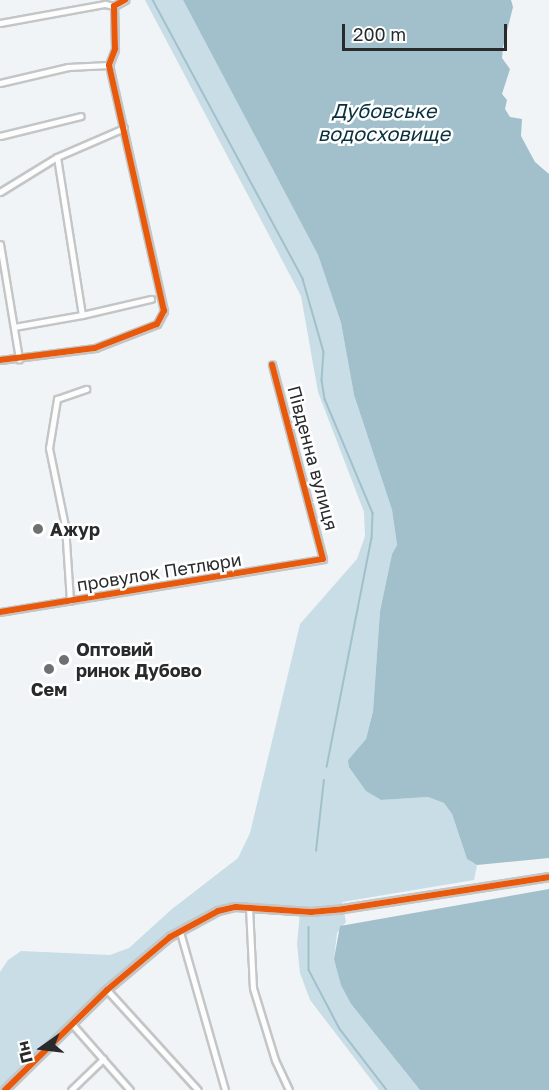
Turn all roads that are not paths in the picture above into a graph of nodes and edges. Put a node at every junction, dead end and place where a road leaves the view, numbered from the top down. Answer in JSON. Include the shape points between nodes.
{"nodes":[{"id":1,"x":125,"y":0,"type":"edge"},
{"id":2,"x":114,"y":6,"type":"junction"},
{"id":3,"x":0,"y":23,"type":"edge"},
{"id":4,"x":109,"y":65,"type":"junction"},
{"id":5,"x":0,"y":83,"type":"edge"},
{"id":6,"x":81,"y":116,"type":"dead end"},
{"id":7,"x":124,"y":128,"type":"junction"},
{"id":8,"x":0,"y":136,"type":"edge"},
{"id":9,"x":57,"y":157,"type":"junction"},
{"id":10,"x":0,"y":192,"type":"edge"},
{"id":11,"x":0,"y":244,"type":"edge"},
{"id":12,"x":151,"y":299,"type":"dead end"},
{"id":13,"x":82,"y":315,"type":"junction"},
{"id":14,"x":14,"y":327,"type":"junction"},
{"id":15,"x":19,"y":359,"type":"junction"},
{"id":16,"x":0,"y":360,"type":"edge"},
{"id":17,"x":272,"y":365,"type":"dead end"},
{"id":18,"x":86,"y":388,"type":"dead end"},
{"id":19,"x":323,"y":559,"type":"joint"},
{"id":20,"x":70,"y":602,"type":"junction"},
{"id":21,"x":0,"y":612,"type":"edge"},
{"id":22,"x":549,"y":877,"type":"edge"},
{"id":23,"x":249,"y":907,"type":"junction"},
{"id":24,"x":180,"y":932,"type":"junction"},
{"id":25,"x":107,"y":990,"type":"junction"},
{"id":26,"x":72,"y":1024,"type":"junction"},
{"id":27,"x":102,"y":1059,"type":"junction"},
{"id":28,"x":5,"y":1090,"type":"edge"},
{"id":29,"x":71,"y":1090,"type":"edge"},
{"id":30,"x":130,"y":1090,"type":"edge"},
{"id":31,"x":198,"y":1090,"type":"edge"},
{"id":32,"x":225,"y":1090,"type":"edge"},
{"id":33,"x":289,"y":1090,"type":"edge"}],
"edges":[{"from":1,"to":2,"type":"street"},
{"from":2,"to":3,"type":"street"},
{"from":2,"to":4,"type":"street","via":[[115,49]]},
{"from":4,"to":5,"type":"street","via":[[68,67]]},
{"from":4,"to":7,"type":"street"},
{"from":6,"to":8,"type":"street"},
{"from":7,"to":9,"type":"street"},
{"from":7,"to":15,"type":"street","via":[[164,311],[157,324],[130,337],[95,348]]},
{"from":9,"to":10,"type":"street"},
{"from":9,"to":13,"type":"street"},
{"from":11,"to":14,"type":"street"},
{"from":12,"to":13,"type":"street"},
{"from":13,"to":14,"type":"street"},
{"from":14,"to":15,"type":"street"},
{"from":15,"to":16,"type":"street"},
{"from":17,"to":19,"type":"street","name":"Південна вулиця"},
{"from":18,"to":20,"type":"street","name":"провулок Петлюри","via":[[57,399],[49,448],[65,526]]},
{"from":19,"to":20,"type":"street","name":"провулок Петлюри"},
{"from":20,"to":21,"type":"street","name":"провулок Петлюри"},
{"from":22,"to":23,"type":"street","via":[[344,909],[311,912]]},
{"from":23,"to":24,"type":"street","via":[[218,911]]},
{"from":23,"to":33,"type":"street","via":[[253,988],[275,1060]]},
{"from":24,"to":25,"type":"street"},
{"from":24,"to":32,"type":"street"},
{"from":25,"to":26,"type":"street"},
{"from":25,"to":31,"type":"street"},
{"from":26,"to":27,"type":"street"},
{"from":26,"to":28,"type":"street"},
{"from":27,"to":29,"type":"street"},
{"from":27,"to":30,"type":"street"}]}
